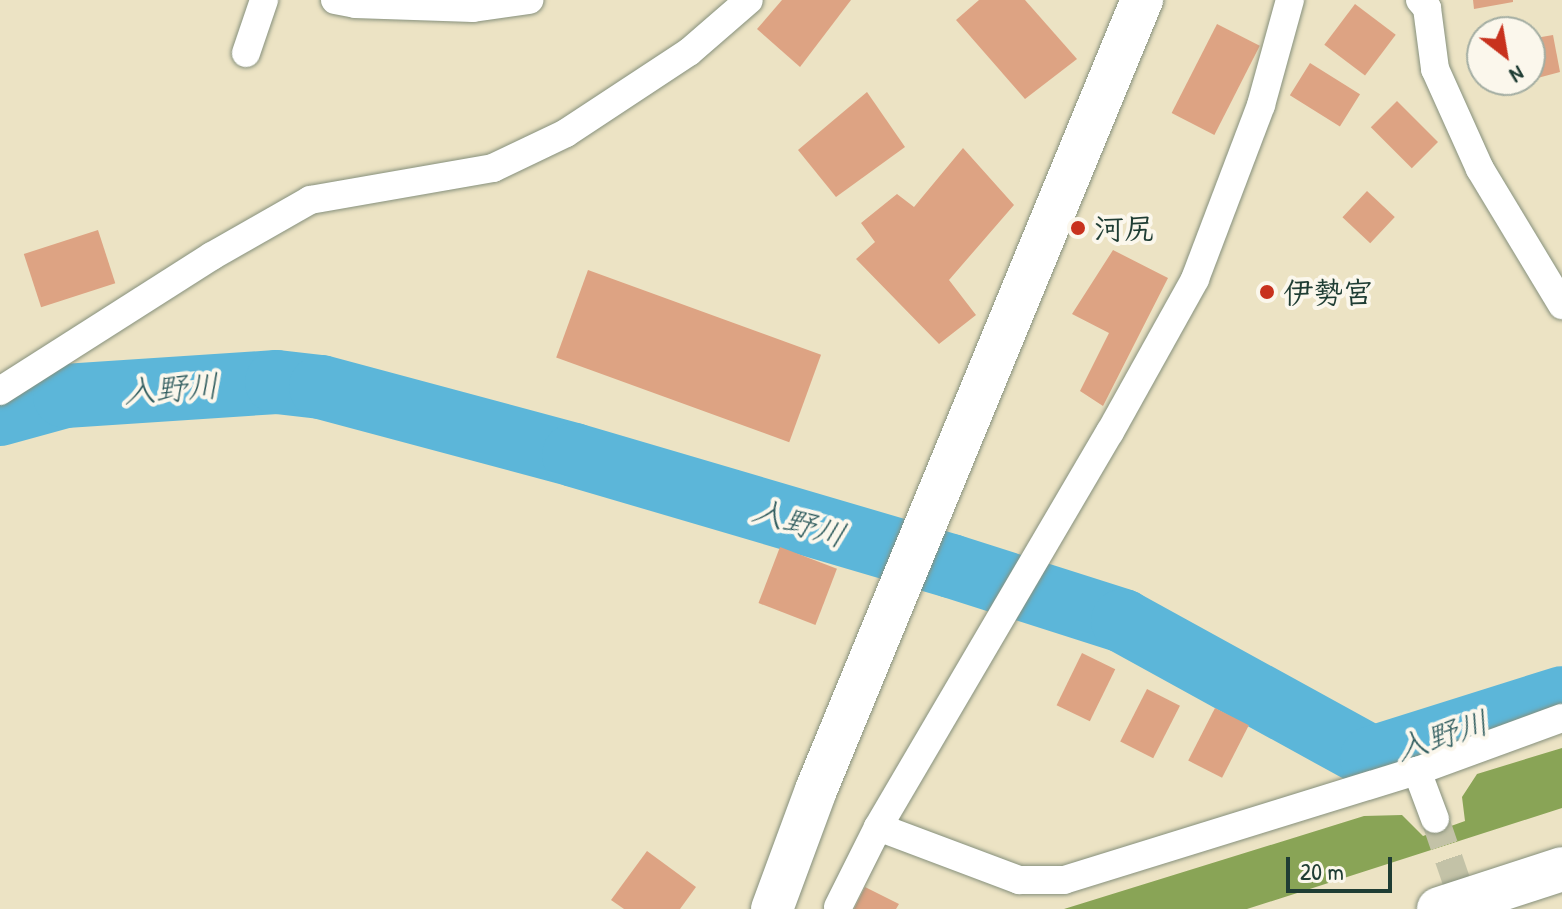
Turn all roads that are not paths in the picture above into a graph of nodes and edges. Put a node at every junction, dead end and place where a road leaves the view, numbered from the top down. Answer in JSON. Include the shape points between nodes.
{"nodes":[{"id":1,"x":264,"y":0,"type":"edge"},
{"id":2,"x":335,"y":0,"type":"edge"},
{"id":3,"x":529,"y":0,"type":"edge"},
{"id":4,"x":749,"y":0,"type":"edge"},
{"id":5,"x":1142,"y":0,"type":"edge"},
{"id":6,"x":1290,"y":0,"type":"edge"},
{"id":7,"x":1420,"y":0,"type":"edge"},
{"id":8,"x":246,"y":53,"type":"dead end"},
{"id":9,"x":1562,"y":305,"type":"edge"},
{"id":10,"x":0,"y":391,"type":"edge"},
{"id":11,"x":1562,"y":718,"type":"edge"},
{"id":12,"x":1417,"y":771,"type":"junction"},
{"id":13,"x":1435,"y":819,"type":"tunnel mouth"},
{"id":14,"x":878,"y":827,"type":"junction"},
{"id":15,"x":1562,"y":869,"type":"edge"},
{"id":16,"x":838,"y":907,"type":"dead end"},
{"id":17,"x":772,"y":909,"type":"edge"},
{"id":18,"x":1439,"y":909,"type":"edge"}],
"edges":[{"from":1,"to":8,"type":"street"},
{"from":2,"to":3,"type":"street","via":[[473,8]]},
{"from":4,"to":10,"type":"street","via":[[689,52],[566,133],[493,168],[310,200]]},
{"from":5,"to":17,"type":"street","via":[[816,790]]},
{"from":6,"to":14,"type":"street","via":[[1261,105],[1195,279]]},
{"from":7,"to":9,"type":"street","via":[[1427,8],[1435,69],[1480,169]]},
{"from":11,"to":12,"type":"street"},
{"from":12,"to":13,"type":"street"},
{"from":12,"to":14,"type":"street","via":[[1064,880],[1019,880]]},
{"from":14,"to":16,"type":"street"},
{"from":15,"to":18,"type":"highway"}]}
